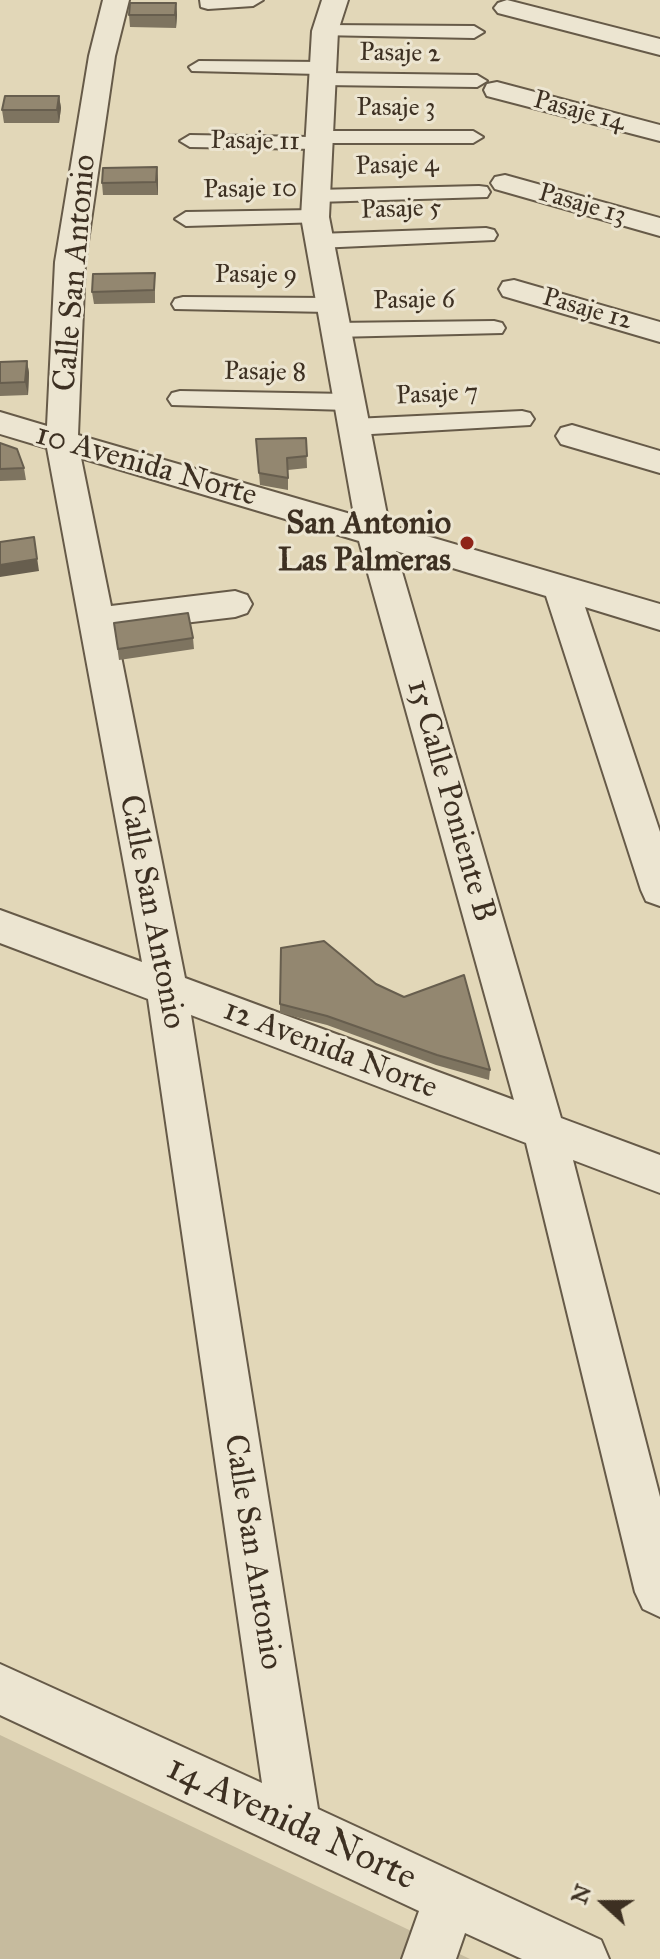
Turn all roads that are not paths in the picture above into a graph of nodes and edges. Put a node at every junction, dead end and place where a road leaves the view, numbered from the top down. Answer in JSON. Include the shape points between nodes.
{"nodes":[{"id":1,"x":116,"y":0,"type":"edge"},
{"id":2,"x":253,"y":0,"type":"edge"},
{"id":3,"x":208,"y":3,"type":"dead end"},
{"id":4,"x":507,"y":8,"type":"dead end"},
{"id":5,"x":330,"y":16,"type":"edge"},
{"id":6,"x":474,"y":32,"type":"dead end"},
{"id":7,"x":660,"y":47,"type":"edge"},
{"id":8,"x":199,"y":67,"type":"dead end"},
{"id":9,"x":323,"y":74,"type":"junction"},
{"id":10,"x":487,"y":86,"type":"joint"},
{"id":11,"x":660,"y":133,"type":"edge"},
{"id":12,"x":473,"y":137,"type":"dead end"},
{"id":13,"x":319,"y":140,"type":"junction"},
{"id":14,"x":190,"y":141,"type":"dead end"},
{"id":15,"x":492,"y":188,"type":"joint"},
{"id":16,"x":316,"y":218,"type":"junction"},
{"id":17,"x":186,"y":219,"type":"dead end"},
{"id":18,"x":660,"y":227,"type":"edge"},
{"id":19,"x":486,"y":235,"type":"dead end"},
{"id":20,"x":514,"y":289,"type":"dead end"},
{"id":21,"x":183,"y":304,"type":"dead end"},
{"id":22,"x":331,"y":317,"type":"junction"},
{"id":23,"x":494,"y":328,"type":"dead end"},
{"id":24,"x":660,"y":332,"type":"edge"},
{"id":25,"x":180,"y":399,"type":"dead end"},
{"id":26,"x":351,"y":415,"type":"junction"},
{"id":27,"x":522,"y":419,"type":"dead end"},
{"id":28,"x":0,"y":423,"type":"edge"},
{"id":29,"x":572,"y":436,"type":"dead end"},
{"id":30,"x":62,"y":441,"type":"junction"},
{"id":31,"x":660,"y":462,"type":"edge"},
{"id":32,"x":374,"y":533,"type":"junction"},
{"id":33,"x":561,"y":588,"type":"junction"},
{"id":34,"x":235,"y":604,"type":"dead end"},
{"id":35,"x":660,"y":617,"type":"edge"},
{"id":36,"x":96,"y":621,"type":"junction"},
{"id":37,"x":660,"y":890,"type":"edge"},
{"id":38,"x":3,"y":932,"type":"edge"},
{"id":39,"x":167,"y":989,"type":"junction"},
{"id":40,"x":544,"y":1131,"type":"junction"},
{"id":41,"x":660,"y":1174,"type":"edge"},
{"id":42,"x":660,"y":1592,"type":"edge"},
{"id":43,"x":0,"y":1689,"type":"edge"},
{"id":44,"x":294,"y":1826,"type":"junction"},
{"id":45,"x":450,"y":1898,"type":"junction"},
{"id":46,"x":429,"y":1959,"type":"edge"},
{"id":47,"x":582,"y":1959,"type":"edge"}],
"edges":[{"from":1,"to":30,"type":"street","name":"Calle San Antonio","via":[[102,56],[70,262]]},
{"from":2,"to":3,"type":"street"},
{"from":4,"to":7,"type":"street"},
{"from":5,"to":6,"type":"street"},
{"from":5,"to":9,"type":"street","name":"15 Calle Poniente B"},
{"from":8,"to":9,"type":"street"},
{"from":9,"to":10,"type":"street","name":"Pasaje 2"},
{"from":9,"to":13,"type":"street","name":"15 Calle Poniente B"},
{"from":10,"to":11,"type":"street","name":"Pasaje 14"},
{"from":12,"to":13,"type":"street","name":"Pasaje 3"},
{"from":13,"to":14,"type":"street","name":"Pasaje 11"},
{"from":13,"to":16,"type":"street","name":"15 Calle Poniente B"},
{"from":15,"to":16,"type":"street","name":"Pasaje 4"},
{"from":15,"to":18,"type":"street","name":"Pasaje 13"},
{"from":16,"to":17,"type":"street","name":"Pasaje 10"},
{"from":16,"to":19,"type":"street","name":"Pasaje 5"},
{"from":16,"to":22,"type":"street","name":"15 Calle Poniente B"},
{"from":20,"to":24,"type":"street","name":"Pasaje 12"},
{"from":21,"to":22,"type":"street","name":"Pasaje 9"},
{"from":22,"to":23,"type":"street","name":"Pasaje 6"},
{"from":22,"to":26,"type":"street","name":"15 Calle Poniente B"},
{"from":25,"to":26,"type":"street","name":"Pasaje 8"},
{"from":26,"to":27,"type":"street","name":"Pasaje 7"},
{"from":26,"to":32,"type":"street","name":"15 Calle Poniente B"},
{"from":28,"to":30,"type":"street","name":"10 Avenida Norte"},
{"from":29,"to":31,"type":"street"},
{"from":30,"to":32,"type":"street","name":"10 Avenida Norte"},
{"from":30,"to":36,"type":"street","name":"Calle San Antonio"},
{"from":32,"to":33,"type":"street","name":"10 Avenida Norte"},
{"from":32,"to":40,"type":"street","name":"15 Calle Poniente B"},
{"from":33,"to":35,"type":"street","name":"10 Avenida Norte"},
{"from":33,"to":37,"type":"street"},
{"from":34,"to":36,"type":"street"},
{"from":36,"to":39,"type":"street","name":"Calle San Antonio"},
{"from":38,"to":39,"type":"street","name":"12 Avenida Norte"},
{"from":39,"to":40,"type":"street","name":"12 Avenida Norte"},
{"from":39,"to":44,"type":"street","name":"Calle San Antonio"},
{"from":40,"to":41,"type":"street","name":"12 Avenida Norte"},
{"from":40,"to":42,"type":"street","name":"15 Calle Poniente B"},
{"from":43,"to":44,"type":"street","name":"14 Avenida Norte"},
{"from":44,"to":45,"type":"street","name":"14 Avenida Norte"},
{"from":45,"to":46,"type":"street"},
{"from":45,"to":47,"type":"street","name":"14 Avenida Norte"}]}
